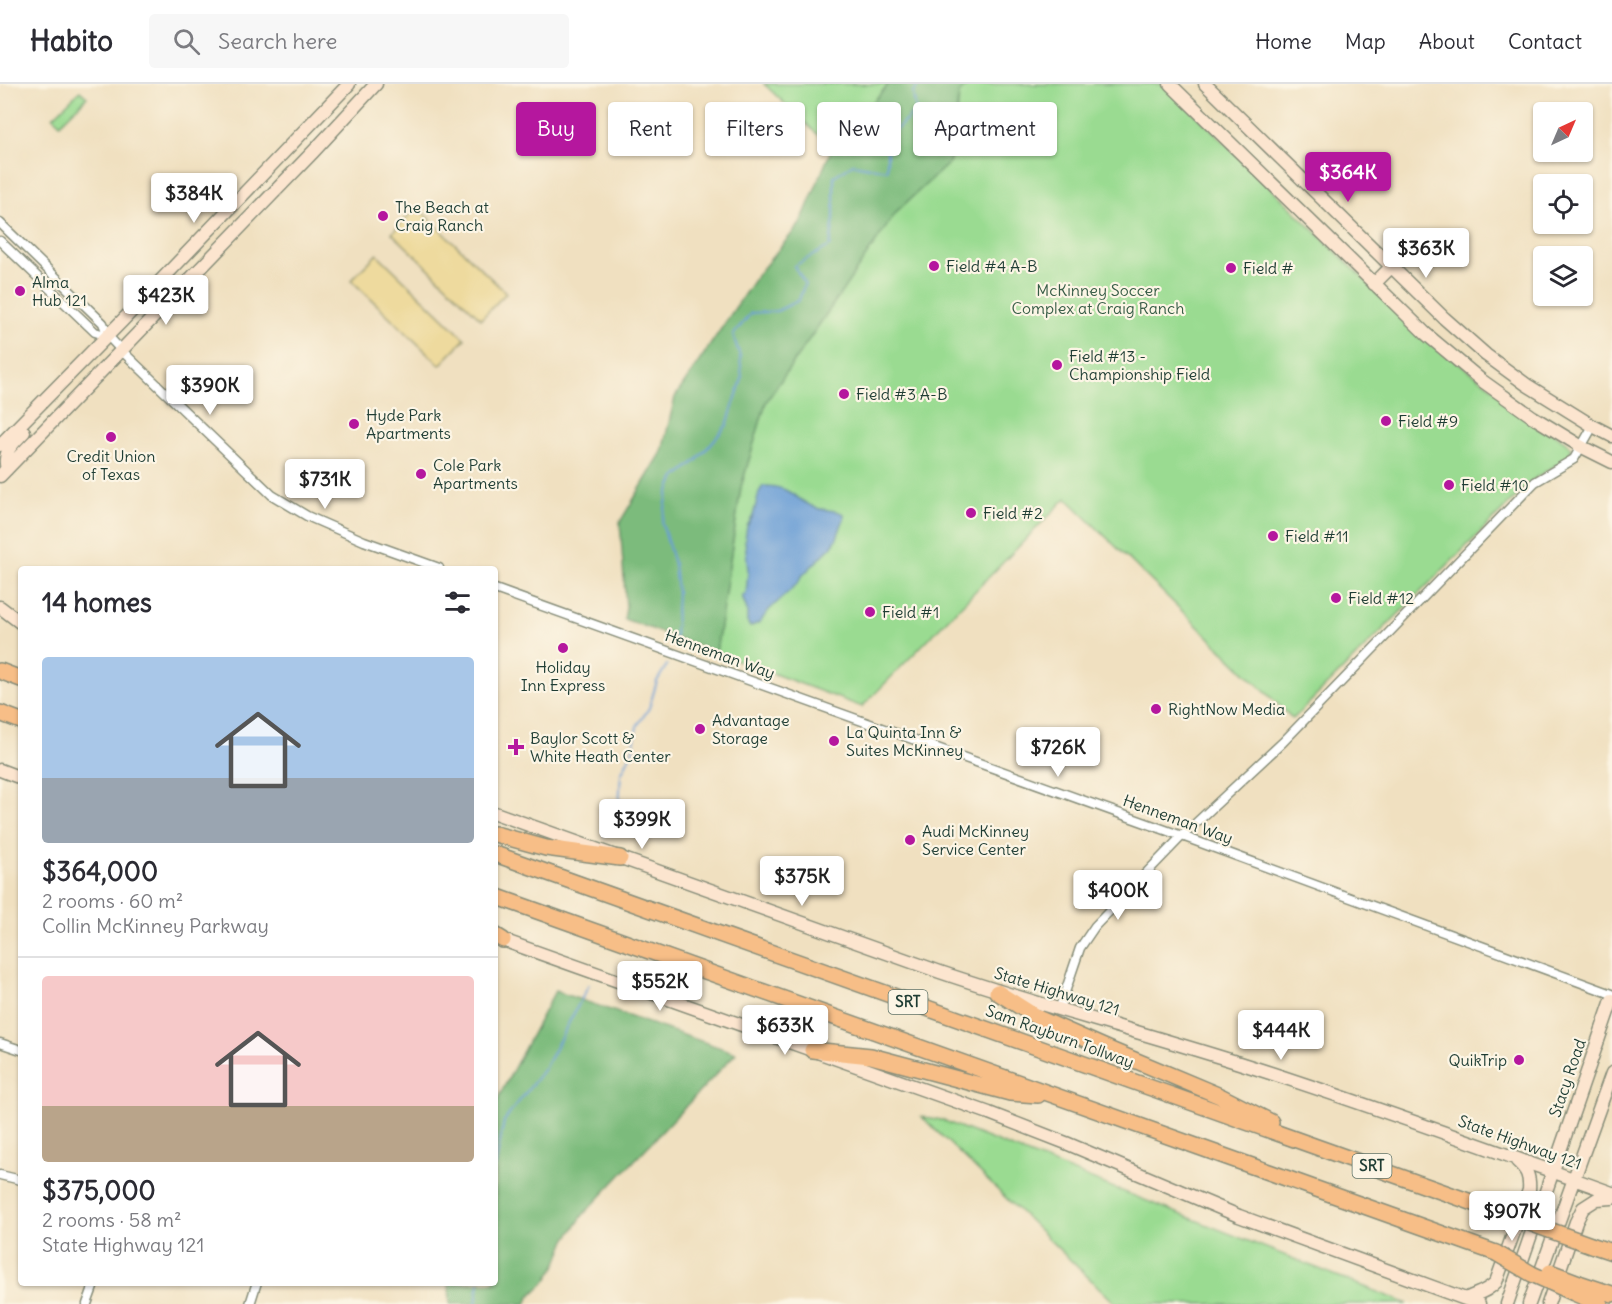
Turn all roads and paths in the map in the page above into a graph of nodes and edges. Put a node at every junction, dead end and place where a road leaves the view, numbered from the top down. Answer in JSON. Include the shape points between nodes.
{"nodes":[{"id":1,"x":349,"y":84,"type":"edge"},
{"id":2,"x":376,"y":84,"type":"edge"},
{"id":3,"x":1170,"y":84,"type":"edge"},
{"id":4,"x":1205,"y":84,"type":"edge"},
{"id":5,"x":249,"y":188,"type":"junction"},
{"id":6,"x":263,"y":202,"type":"junction"},
{"id":7,"x":0,"y":223,"type":"edge"},
{"id":8,"x":0,"y":241,"type":"edge"},
{"id":9,"x":1391,"y":267,"type":"junction"},
{"id":10,"x":1374,"y":284,"type":"junction"},
{"id":11,"x":108,"y":336,"type":"junction"},
{"id":12,"x":122,"y":350,"type":"junction"},
{"id":13,"x":44,"y":401,"type":"junction"},
{"id":14,"x":1593,"y":426,"type":"junction"},
{"id":15,"x":1612,"y":436,"type":"edge"},
{"id":16,"x":0,"y":445,"type":"edge"},
{"id":17,"x":1582,"y":447,"type":"junction"},
{"id":18,"x":1612,"y":462,"type":"edge"},
{"id":19,"x":4,"y":472,"type":"edge"},
{"id":20,"x":433,"y":566,"type":"edge"},
{"id":21,"x":498,"y":590,"type":"edge"},
{"id":22,"x":0,"y":607,"type":"edge"},
{"id":23,"x":0,"y":615,"type":"edge"},
{"id":24,"x":0,"y":620,"type":"edge"},
{"id":25,"x":18,"y":621,"type":"edge"},
{"id":26,"x":18,"y":622,"type":"edge"},
{"id":27,"x":18,"y":623,"type":"edge"},
{"id":28,"x":0,"y":671,"type":"edge"},
{"id":29,"x":18,"y":678,"type":"edge"},
{"id":30,"x":0,"y":713,"type":"edge"},
{"id":31,"x":18,"y":720,"type":"edge"},
{"id":32,"x":0,"y":771,"type":"edge"},
{"id":33,"x":18,"y":777,"type":"edge"},
{"id":34,"x":498,"y":814,"type":"edge"},
{"id":35,"x":498,"y":835,"type":"edge"},
{"id":36,"x":1182,"y":836,"type":"junction"},
{"id":37,"x":498,"y":855,"type":"edge"},
{"id":38,"x":620,"y":858,"type":"junction"},
{"id":39,"x":498,"y":897,"type":"edge"},
{"id":40,"x":498,"y":938,"type":"edge"},
{"id":41,"x":998,"y":992,"type":"junction"},
{"id":42,"x":1612,"y":994,"type":"edge"},
{"id":43,"x":1612,"y":1000,"type":"edge"},
{"id":44,"x":1059,"y":1010,"type":"junction"},
{"id":45,"x":0,"y":1042,"type":"edge"},
{"id":46,"x":18,"y":1049,"type":"edge"},
{"id":47,"x":812,"y":1050,"type":"junction"},
{"id":48,"x":1612,"y":1073,"type":"edge"},
{"id":49,"x":1060,"y":1097,"type":"junction"},
{"id":50,"x":1322,"y":1149,"type":"junction"},
{"id":51,"x":1513,"y":1157,"type":"junction"},
{"id":52,"x":1551,"y":1171,"type":"junction"},
{"id":53,"x":0,"y":1175,"type":"edge"},
{"id":54,"x":18,"y":1179,"type":"edge"},
{"id":55,"x":1575,"y":1179,"type":"junction"},
{"id":56,"x":1612,"y":1193,"type":"edge"},
{"id":57,"x":1612,"y":1198,"type":"edge"},
{"id":58,"x":1612,"y":1252,"type":"edge"},
{"id":59,"x":94,"y":1286,"type":"edge"},
{"id":60,"x":256,"y":1286,"type":"edge"},
{"id":61,"x":1577,"y":1288,"type":"junction"},
{"id":62,"x":1612,"y":1294,"type":"edge"},
{"id":63,"x":1466,"y":1299,"type":"junction"},
{"id":64,"x":87,"y":1304,"type":"edge"},
{"id":65,"x":250,"y":1304,"type":"edge"},
{"id":66,"x":1479,"y":1304,"type":"edge"},
{"id":67,"x":1507,"y":1304,"type":"edge"},
{"id":68,"x":1529,"y":1304,"type":"edge"},
{"id":69,"x":1548,"y":1304,"type":"edge"},
{"id":70,"x":1600,"y":1304,"type":"edge"}],
"edges":[{"from":1,"to":5,"type":"main road"},
{"from":2,"to":6,"type":"main road"},
{"from":3,"to":10,"type":"main road"},
{"from":4,"to":9,"type":"main road"},
{"from":5,"to":6,"type":"main road"},
{"from":5,"to":11,"type":"main road"},
{"from":6,"to":12,"type":"main road"},
{"from":7,"to":11,"type":"street","via":[[104,322]]},
{"from":8,"to":11,"type":"street","via":[[95,332]]},
{"from":9,"to":10,"type":"main road"},
{"from":9,"to":14,"type":"main road","via":[[1486,355]]},
{"from":10,"to":17,"type":"main road","via":[[1481,380]]},
{"from":11,"to":12,"type":"street"},
{"from":11,"to":13,"type":"main road"},
{"from":12,"to":19,"type":"main road"},
{"from":12,"to":20,"type":"street","via":[[272,495],[307,516]]},
{"from":13,"to":16,"type":"main road"},
{"from":13,"to":19,"type":"main road","via":[[33,423],[10,447]]},
{"from":14,"to":15,"type":"main road"},
{"from":14,"to":17,"type":"street"},
{"from":17,"to":18,"type":"main road"},
{"from":17,"to":36,"type":"street","via":[[1574,459],[1536,482],[1303,722]]},
{"from":21,"to":36,"type":"street","name":"Henneman Way"},
{"from":22,"to":25,"type":"main road"},
{"from":23,"to":26,"type":"main road"},
{"from":24,"to":27,"type":"main road"},
{"from":28,"to":29,"type":"highway"},
{"from":30,"to":31,"type":"highway"},
{"from":32,"to":33,"type":"main road"},
{"from":34,"to":38,"type":"main road","name":"State Highway 121"},
{"from":35,"to":38,"type":"highway","via":[[546,848]]},
{"from":36,"to":42,"type":"street","name":"Henneman Way"},
{"from":36,"to":44,"type":"street","via":[[1095,926],[1080,948]]},
{"from":37,"to":50,"type":"highway","name":"Sam Rayburn Tollway","number":"SRT"},
{"from":38,"to":41,"type":"main road","name":"State Highway 121"},
{"from":39,"to":49,"type":"highway","number":"SRT"},
{"from":40,"to":47,"type":"main road"},
{"from":41,"to":44,"type":"main road","name":"State Highway 121"},
{"from":41,"to":50,"type":"highway","via":[[1038,1018],[1220,1096]]},
{"from":43,"to":52,"type":"main road","name":"Stacy Road"},
{"from":44,"to":51,"type":"main road","name":"State Highway 121","via":[[1260,1070]]},
{"from":45,"to":46,"type":"street"},
{"from":47,"to":49,"type":"highway","via":[[871,1056],[1010,1093]]},
{"from":47,"to":63,"type":"main road","via":[[989,1113],[1239,1216]]},
{"from":48,"to":55,"type":"main road"},
{"from":49,"to":61,"type":"highway","number":"SRT","bridge":true,"via":[[1491,1251]]},
{"from":50,"to":58,"type":"highway","name":"Sam Rayburn Tollway","number":"SRT","bridge":true},
{"from":51,"to":52,"type":"main road","name":"State Highway 121"},
{"from":51,"to":63,"type":"main road","via":[[1526,1168],[1529,1190],[1496,1282],[1488,1291]]},
{"from":52,"to":55,"type":"main road","name":"State Highway 121"},
{"from":52,"to":67,"type":"main road","name":"Stacy Road"},
{"from":53,"to":54,"type":"street"},
{"from":55,"to":56,"type":"main road","name":"State Highway 121"},
{"from":55,"to":68,"type":"main road"},
{"from":57,"to":69,"type":"main road","via":[[1597,1199],[1583,1208]]},
{"from":59,"to":64,"type":"street"},
{"from":60,"to":65,"type":"street"},
{"from":61,"to":62,"type":"highway","number":"SRT"},
{"from":61,"to":70,"type":"highway"},
{"from":63,"to":66,"type":"main road"}]}
